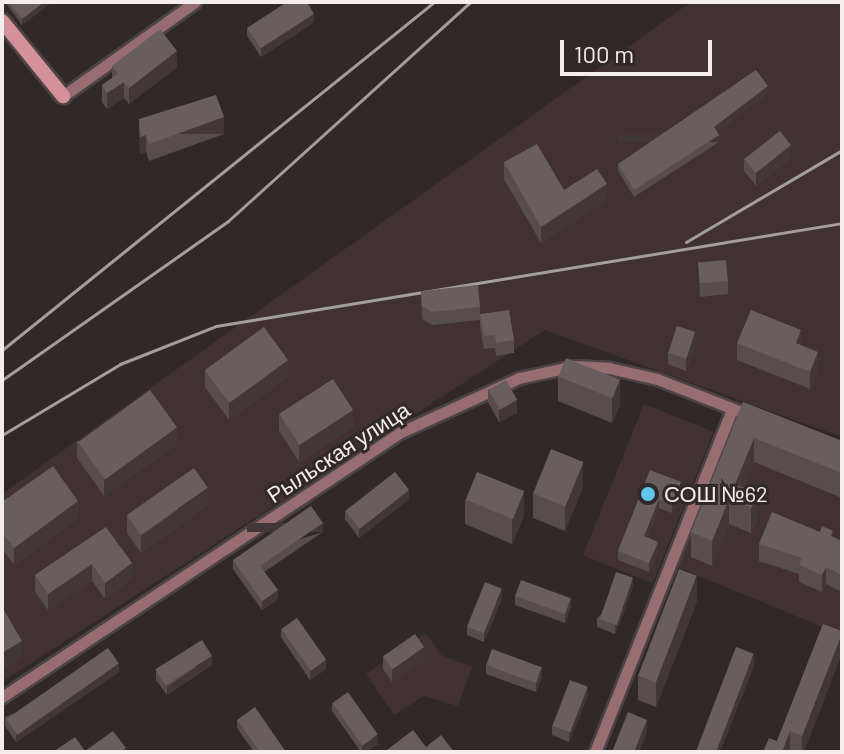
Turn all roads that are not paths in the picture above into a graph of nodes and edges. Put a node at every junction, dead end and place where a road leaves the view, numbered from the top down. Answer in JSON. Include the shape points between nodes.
{"nodes":[{"id":1,"x":195,"y":2,"type":"edge"},
{"id":2,"x":2,"y":21,"type":"edge"},
{"id":3,"x":63,"y":96,"type":"joint"},
{"id":4,"x":732,"y":409,"type":"junction"},
{"id":5,"x":760,"y":420,"type":"edge"},
{"id":6,"x":2,"y":697,"type":"edge"},
{"id":7,"x":595,"y":752,"type":"edge"}],
"edges":[{"from":1,"to":3,"type":"street"},
{"from":2,"to":3,"type":"street"},
{"from":4,"to":5,"type":"street","name":"Рыльская улица"},
{"from":4,"to":6,"type":"street","name":"Рыльская улица","via":[[657,379],[609,368],[574,366],[519,378],[399,433]]},
{"from":4,"to":7,"type":"street"}]}
